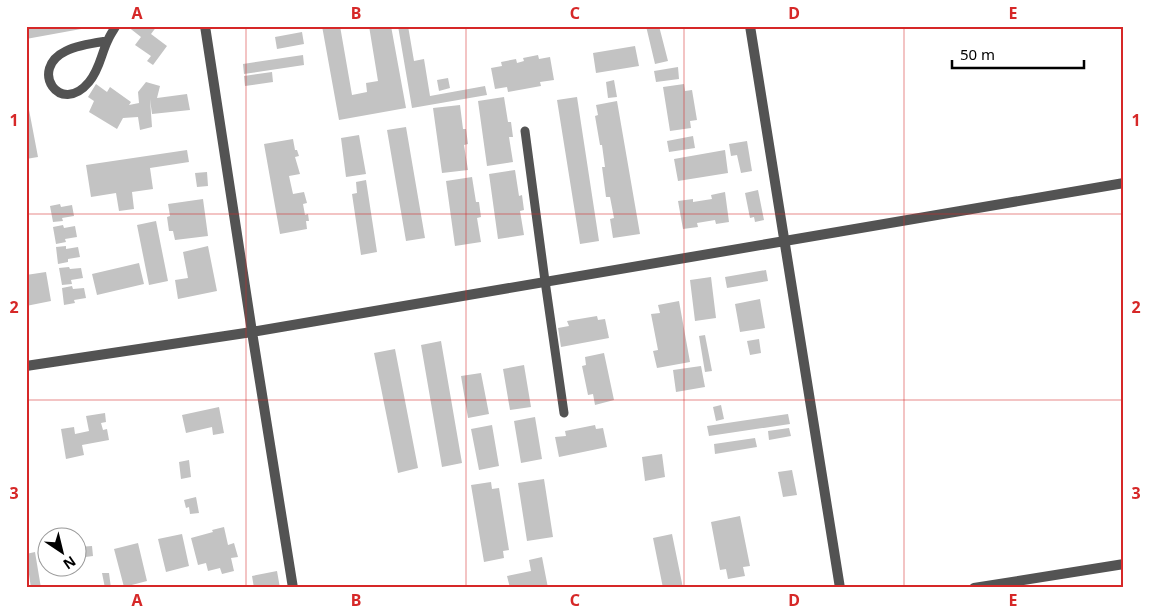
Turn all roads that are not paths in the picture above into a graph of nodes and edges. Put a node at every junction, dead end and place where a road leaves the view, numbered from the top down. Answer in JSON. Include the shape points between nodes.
{"nodes":[{"id":1,"x":116,"y":26,"type":"edge"},
{"id":2,"x":205,"y":26,"type":"edge"},
{"id":3,"x":750,"y":26,"type":"edge"},
{"id":4,"x":107,"y":41,"type":"junction"},
{"id":5,"x":525,"y":131,"type":"dead end"},
{"id":6,"x":1124,"y":183,"type":"edge"},
{"id":7,"x":785,"y":240,"type":"junction"},
{"id":8,"x":544,"y":282,"type":"junction"},
{"id":9,"x":252,"y":332,"type":"junction"},
{"id":10,"x":26,"y":366,"type":"edge"},
{"id":11,"x":564,"y":412,"type":"dead end"},
{"id":12,"x":1124,"y":564,"type":"edge"},
{"id":13,"x":293,"y":588,"type":"edge"},
{"id":14,"x":840,"y":588,"type":"edge"},
{"id":15,"x":974,"y":588,"type":"edge"}],
"edges":[{"from":1,"to":4,"type":"lane"},
{"from":2,"to":9,"type":"street"},
{"from":3,"to":7,"type":"street"},
{"from":4,"to":4,"type":"lane","via":[[67,50],[58,56],[48,73],[54,91],[70,95],[89,82],[100,64]]},
{"from":5,"to":8,"type":"lane"},
{"from":6,"to":7,"type":"street"},
{"from":7,"to":8,"type":"street"},
{"from":7,"to":14,"type":"street"},
{"from":8,"to":9,"type":"street"},
{"from":8,"to":11,"type":"lane"},
{"from":9,"to":10,"type":"street"},
{"from":9,"to":13,"type":"street"},
{"from":12,"to":15,"type":"street"}]}
